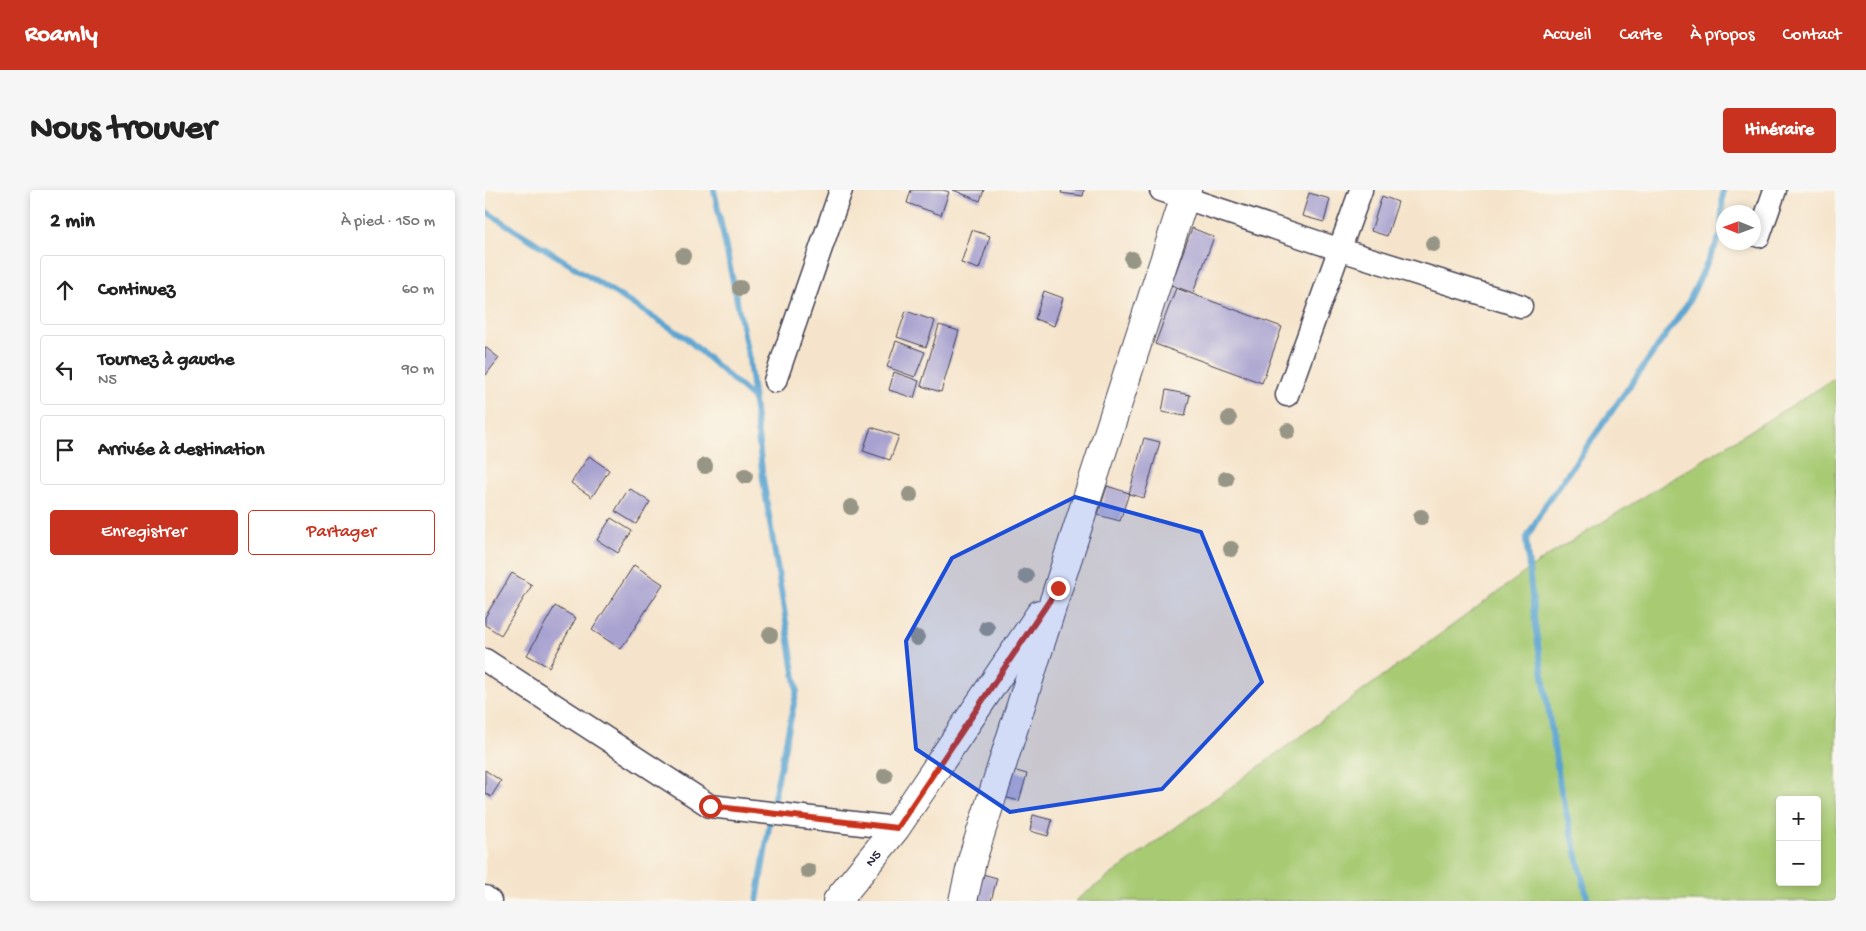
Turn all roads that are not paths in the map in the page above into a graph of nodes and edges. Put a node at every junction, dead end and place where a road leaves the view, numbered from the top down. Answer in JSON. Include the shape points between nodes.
{"nodes":[{"id":1,"x":841,"y":190,"type":"edge"},
{"id":2,"x":1361,"y":190,"type":"edge"},
{"id":3,"x":1775,"y":190,"type":"edge"},
{"id":4,"x":1177,"y":192,"type":"edge"},
{"id":5,"x":1761,"y":230,"type":"edge"},
{"id":6,"x":1341,"y":250,"type":"junction"},
{"id":7,"x":1521,"y":306,"type":"dead end"},
{"id":8,"x":775,"y":381,"type":"dead end"},
{"id":9,"x":1287,"y":395,"type":"dead end"},
{"id":10,"x":1058,"y":588,"type":"junction"},
{"id":11,"x":485,"y":660,"type":"edge"},
{"id":12,"x":897,"y":828,"type":"junction"},
{"id":13,"x":485,"y":897,"type":"edge"},
{"id":14,"x":491,"y":901,"type":"edge"},
{"id":15,"x":837,"y":901,"type":"edge"},
{"id":16,"x":963,"y":901,"type":"edge"}],
"edges":[{"from":1,"to":8,"type":"street"},
{"from":2,"to":6,"type":"street"},
{"from":3,"to":5,"type":"street"},
{"from":4,"to":6,"type":"street"},
{"from":4,"to":10,"type":"main road"},
{"from":6,"to":7,"type":"street"},
{"from":6,"to":9,"type":"street"},
{"from":10,"to":12,"type":"main road","name":"N5"},
{"from":10,"to":16,"type":"main road","via":[[973,857]]},
{"from":11,"to":12,"type":"street","via":[[710,806]]},
{"from":12,"to":15,"type":"main road","name":"N5"},
{"from":13,"to":14,"type":"street"}]}
